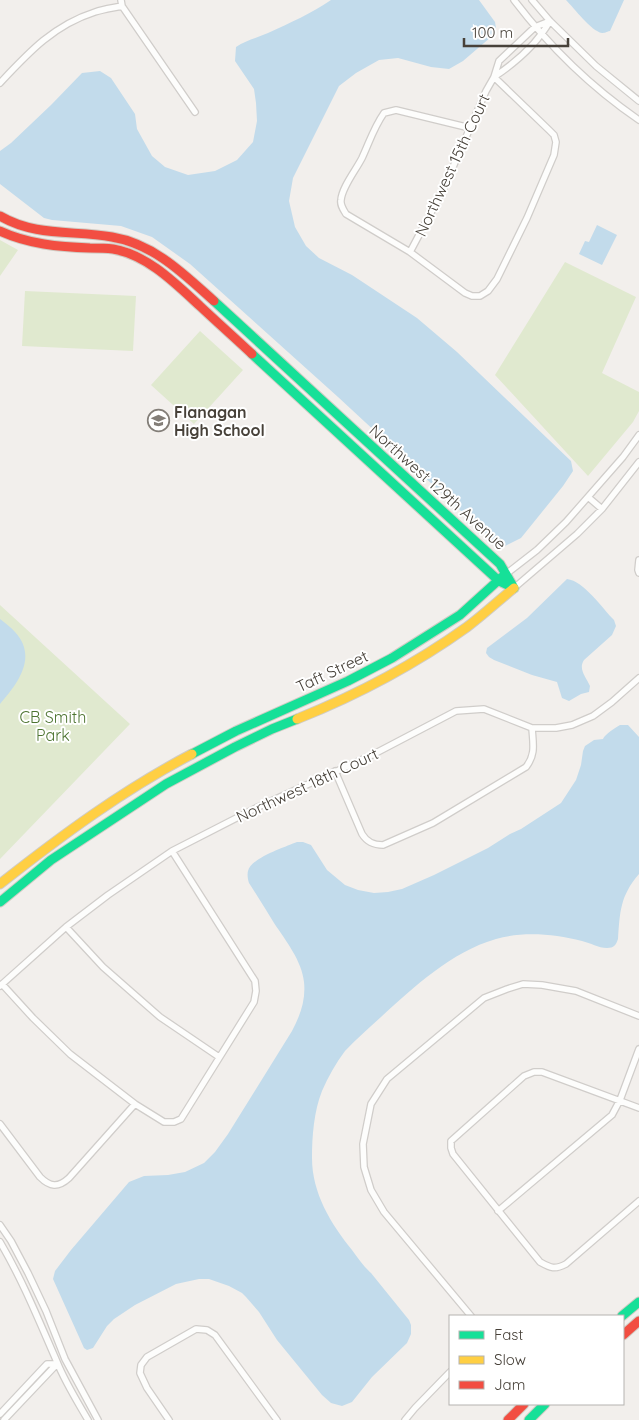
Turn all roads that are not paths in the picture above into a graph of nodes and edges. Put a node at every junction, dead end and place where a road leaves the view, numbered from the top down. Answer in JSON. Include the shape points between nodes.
{"nodes":[{"id":1,"x":514,"y":0,"type":"edge"},
{"id":2,"x":532,"y":0,"type":"edge"},
{"id":3,"x":121,"y":3,"type":"edge"},
{"id":4,"x":550,"y":21,"type":"junction"},
{"id":5,"x":535,"y":27,"type":"junction"},
{"id":6,"x":542,"y":34,"type":"junction"},
{"id":7,"x":494,"y":77,"type":"junction"},
{"id":8,"x":0,"y":83,"type":"edge"},
{"id":9,"x":639,"y":101,"type":"edge"},
{"id":10,"x":195,"y":112,"type":"dead end"},
{"id":11,"x":639,"y":120,"type":"edge"},
{"id":12,"x":470,"y":128,"type":"junction"},
{"id":13,"x":0,"y":216,"type":"edge"},
{"id":14,"x":0,"y":230,"type":"edge"},
{"id":15,"x":410,"y":252,"type":"junction"},
{"id":16,"x":269,"y":353,"type":"junction"},
{"id":17,"x":267,"y":368,"type":"junction"},
{"id":18,"x":639,"y":435,"type":"edge"},
{"id":19,"x":639,"y":462,"type":"edge"},
{"id":20,"x":588,"y":497,"type":"junction"},
{"id":21,"x":602,"y":509,"type":"junction"},
{"id":22,"x":639,"y":560,"type":"edge"},
{"id":23,"x":638,"y":571,"type":"edge"},
{"id":24,"x":506,"y":574,"type":"junction"},
{"id":25,"x":498,"y":581,"type":"junction"},
{"id":26,"x":514,"y":588,"type":"junction"},
{"id":27,"x":639,"y":678,"type":"edge"},
{"id":28,"x":324,"y":693,"type":"junction"},
{"id":29,"x":329,"y":706,"type":"junction"},
{"id":30,"x":532,"y":728,"type":"junction"},
{"id":31,"x":335,"y":771,"type":"junction"},
{"id":32,"x":172,"y":851,"type":"junction"},
{"id":33,"x":0,"y":884,"type":"edge"},
{"id":34,"x":0,"y":902,"type":"edge"},
{"id":35,"x":66,"y":927,"type":"junction"},
{"id":36,"x":1,"y":985,"type":"edge"},
{"id":37,"x":639,"y":1016,"type":"edge"},
{"id":38,"x":639,"y":1048,"type":"edge"},
{"id":39,"x":219,"y":1057,"type":"junction"},
{"id":40,"x":620,"y":1100,"type":"junction"},
{"id":41,"x":135,"y":1104,"type":"junction"},
{"id":42,"x":639,"y":1108,"type":"edge"},
{"id":43,"x":0,"y":1124,"type":"edge"},
{"id":44,"x":639,"y":1201,"type":"edge"},
{"id":45,"x":498,"y":1211,"type":"junction"},
{"id":46,"x":0,"y":1225,"type":"edge"},
{"id":47,"x":0,"y":1242,"type":"edge"},
{"id":48,"x":639,"y":1302,"type":"edge"},
{"id":49,"x":470,"y":1315,"type":"edge"},
{"id":50,"x":623,"y":1315,"type":"edge"},
{"id":51,"x":639,"y":1321,"type":"edge"},
{"id":52,"x":624,"y":1334,"type":"edge"},
{"id":53,"x":58,"y":1364,"type":"junction"},
{"id":54,"x":449,"y":1373,"type":"edge"},
{"id":55,"x":523,"y":1405,"type":"edge"},
{"id":56,"x":544,"y":1405,"type":"edge"},
{"id":57,"x":0,"y":1414,"type":"edge"},
{"id":58,"x":4,"y":1420,"type":"edge"},
{"id":59,"x":88,"y":1420,"type":"edge"},
{"id":60,"x":98,"y":1420,"type":"edge"},
{"id":61,"x":169,"y":1420,"type":"edge"},
{"id":62,"x":277,"y":1420,"type":"edge"},
{"id":63,"x":405,"y":1420,"type":"edge"},
{"id":64,"x":508,"y":1420,"type":"edge"},
{"id":65,"x":529,"y":1420,"type":"edge"}],
"edges":[{"from":1,"to":5,"type":"street"},
{"from":2,"to":4,"type":"street"},
{"from":3,"to":8,"type":"street","via":[[74,20],[50,34],[30,50]]},
{"from":3,"to":10,"type":"street"},
{"from":4,"to":5,"type":"street","name":"Northwest 15th Court"},
{"from":4,"to":6,"type":"street","name":"Northwest 15th Court"},
{"from":4,"to":9,"type":"street","via":[[596,66]]},
{"from":5,"to":6,"type":"street"},
{"from":5,"to":7,"type":"street","name":"Northwest 15th Court","via":[[499,61]]},
{"from":6,"to":7,"type":"street","name":"Northwest 15th Court","via":[[507,69]]},
{"from":6,"to":11,"type":"street","via":[[584,78]]},
{"from":7,"to":12,"type":"street","name":"Northwest 15th Court"},
{"from":7,"to":15,"type":"street","via":[[554,135],[556,142],[554,155],[528,218],[496,279],[480,296],[465,293]]},
{"from":12,"to":15,"type":"street","name":"Northwest 15th Court","via":[[443,190]]},
{"from":12,"to":15,"type":"street","via":[[396,110],[384,113],[342,194],[340,201],[346,214]]},
{"from":13,"to":16,"type":"street","name":"Northwest 129th Avenue","via":[[25,227],[114,237],[159,254]]},
{"from":14,"to":17,"type":"street","name":"Northwest 129th Avenue","via":[[22,240],[113,249],[152,265]]},
{"from":16,"to":17,"type":"street"},
{"from":16,"to":24,"type":"street","name":"Northwest 129th Avenue","via":[[500,564]]},
{"from":17,"to":25,"type":"street","name":"Northwest 129th Avenue"},
{"from":18,"to":20,"type":"street","name":"Taft Street"},
{"from":19,"to":21,"type":"street","name":"Taft Street"},
{"from":20,"to":21,"type":"street"},
{"from":20,"to":24,"type":"street","name":"Taft Street","via":[[537,550]]},
{"from":21,"to":26,"type":"street","name":"Taft Street"},
{"from":22,"to":23,"type":"street"},
{"from":24,"to":25,"type":"street","name":"Taft Street"},
{"from":24,"to":26,"type":"street","name":"Northwest 129th Avenue"},
{"from":25,"to":26,"type":"street","name":"Northwest 129th Avenue"},
{"from":25,"to":28,"type":"street","name":"Taft Street","via":[[459,616],[366,672]]},
{"from":26,"to":29,"type":"street","name":"Taft Street","via":[[468,626],[421,658]]},
{"from":27,"to":30,"type":"street","name":"Northwest 18th Court","via":[[593,716],[572,725]]},
{"from":28,"to":29,"type":"street"},
{"from":28,"to":33,"type":"street","name":"Taft Street","via":[[217,740],[159,772],[95,812]]},
{"from":29,"to":34,"type":"street","name":"Taft Street","via":[[242,743],[166,784],[52,860]]},
{"from":30,"to":31,"type":"street","name":"Northwest 18th Court","via":[[484,709],[456,711]]},
{"from":30,"to":31,"type":"street","via":[[534,751],[526,767],[433,822],[382,845],[365,840]]},
{"from":31,"to":32,"type":"street","name":"Northwest 18th Court"},
{"from":32,"to":35,"type":"street","name":"Northwest 18th Court"},
{"from":32,"to":39,"type":"street","via":[[255,980],[254,1002]]},
{"from":35,"to":36,"type":"street","name":"Northwest 18th Court"},
{"from":35,"to":39,"type":"street","via":[[103,967],[160,1017]]},
{"from":36,"to":41,"type":"street","via":[[70,1054]]},
{"from":37,"to":49,"type":"street","via":[[576,991],[523,984],[484,998],[387,1079],[371,1104],[362,1144],[371,1190],[384,1212]]},
{"from":38,"to":40,"type":"street"},
{"from":39,"to":41,"type":"street","via":[[181,1119],[164,1122]]},
{"from":40,"to":42,"type":"street"},
{"from":40,"to":45,"type":"street","via":[[612,1115]]},
{"from":40,"to":45,"type":"street","via":[[534,1072],[524,1076],[451,1141],[453,1154]]},
{"from":41,"to":43,"type":"street","via":[[69,1178],[56,1186],[46,1184]]},
{"from":44,"to":45,"type":"street","via":[[558,1268],[540,1262]]},
{"from":46,"to":60,"type":"street","via":[[28,1273],[65,1359]]},
{"from":47,"to":53,"type":"street","via":[[37,1314]]},
{"from":48,"to":50,"type":"street"},
{"from":51,"to":52,"type":"street"},
{"from":53,"to":57,"type":"street","via":[[47,1364]]},
{"from":53,"to":58,"type":"street"},
{"from":53,"to":59,"type":"street"},
{"from":54,"to":63,"type":"street"},
{"from":55,"to":64,"type":"street"},
{"from":56,"to":65,"type":"street"},
{"from":61,"to":62,"type":"street","via":[[147,1388],[140,1373],[141,1365],[147,1357],[196,1329],[215,1335]]}]}
